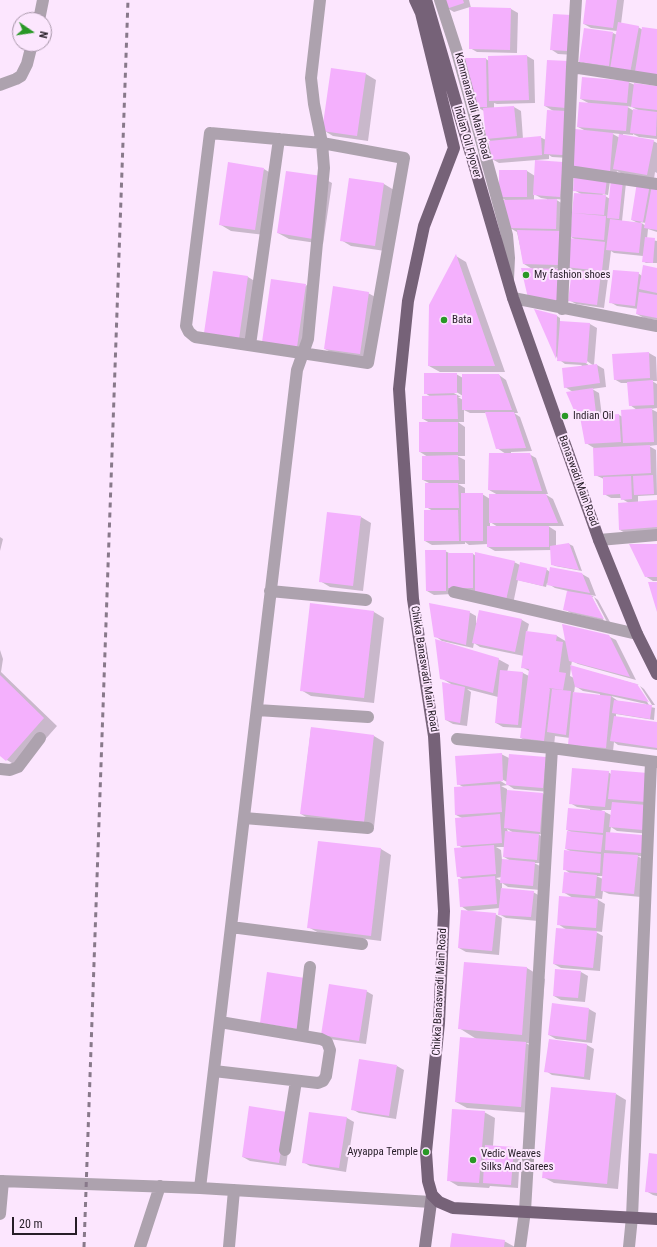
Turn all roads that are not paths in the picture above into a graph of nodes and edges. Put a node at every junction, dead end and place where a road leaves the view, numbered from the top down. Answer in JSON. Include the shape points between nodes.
{"nodes":[{"id":1,"x":43,"y":0,"type":"edge"},
{"id":2,"x":320,"y":0,"type":"edge"},
{"id":3,"x":415,"y":0,"type":"edge"},
{"id":4,"x":426,"y":0,"type":"edge"},
{"id":5,"x":440,"y":0,"type":"edge"},
{"id":6,"x":576,"y":0,"type":"edge"},
{"id":7,"x":41,"y":12,"type":"edge"},
{"id":8,"x":30,"y":52,"type":"edge"},
{"id":9,"x":572,"y":67,"type":"junction"},
{"id":10,"x":657,"y":80,"type":"edge"},
{"id":11,"x":0,"y":85,"type":"edge"},
{"id":12,"x":279,"y":139,"type":"junction"},
{"id":13,"x":322,"y":143,"type":"junction"},
{"id":14,"x":454,"y":148,"type":"joint"},
{"id":15,"x":568,"y":171,"type":"junction"},
{"id":16,"x":657,"y":184,"type":"edge"},
{"id":17,"x":508,"y":283,"type":"junction"},
{"id":18,"x":513,"y":298,"type":"junction"},
{"id":19,"x":562,"y":309,"type":"junction"},
{"id":20,"x":657,"y":326,"type":"edge"},
{"id":21,"x":250,"y":345,"type":"junction"},
{"id":22,"x":303,"y":353,"type":"junction"},
{"id":23,"x":657,"y":535,"type":"edge"},
{"id":24,"x":599,"y":540,"type":"junction"},
{"id":25,"x":270,"y":591,"type":"junction"},
{"id":26,"x":454,"y":592,"type":"dead end"},
{"id":27,"x":366,"y":600,"type":"dead end"},
{"id":28,"x":637,"y":634,"type":"junction"},
{"id":29,"x":657,"y":674,"type":"edge"},
{"id":30,"x":257,"y":710,"type":"junction"},
{"id":31,"x":368,"y":717,"type":"dead end"},
{"id":32,"x":40,"y":738,"type":"dead end"},
{"id":33,"x":457,"y":739,"type":"dead end"},
{"id":34,"x":552,"y":748,"type":"junction"},
{"id":35,"x":654,"y":762,"type":"edge"},
{"id":36,"x":0,"y":769,"type":"edge"},
{"id":37,"x":244,"y":818,"type":"junction"},
{"id":38,"x":368,"y":828,"type":"dead end"},
{"id":39,"x":231,"y":927,"type":"junction"},
{"id":40,"x":362,"y":944,"type":"dead end"},
{"id":41,"x":310,"y":967,"type":"dead end"},
{"id":42,"x":220,"y":1022,"type":"junction"},
{"id":43,"x":302,"y":1035,"type":"junction"},
{"id":44,"x":214,"y":1071,"type":"junction"},
{"id":45,"x":296,"y":1081,"type":"junction"},
{"id":46,"x":285,"y":1150,"type":"dead end"},
{"id":47,"x":2,"y":1181,"type":"edge"},
{"id":48,"x":160,"y":1186,"type":"junction"},
{"id":49,"x":200,"y":1188,"type":"junction"},
{"id":50,"x":234,"y":1190,"type":"junction"},
{"id":51,"x":432,"y":1199,"type":"junction"},
{"id":52,"x":525,"y":1211,"type":"junction"},
{"id":53,"x":0,"y":1214,"type":"edge"},
{"id":54,"x":632,"y":1217,"type":"junction"},
{"id":55,"x":657,"y":1218,"type":"edge"},
{"id":56,"x":140,"y":1247,"type":"edge"},
{"id":57,"x":229,"y":1247,"type":"edge"},
{"id":58,"x":426,"y":1247,"type":"edge"},
{"id":59,"x":520,"y":1247,"type":"edge"},
{"id":60,"x":629,"y":1247,"type":"edge"}],
"edges":[{"from":1,"to":7,"type":"street"},
{"from":2,"to":13,"type":"street","via":[[311,78]]},
{"from":3,"to":14,"type":"main road","name":"Indian Oil Flyover","via":[[421,13]]},
{"from":4,"to":17,"type":"main road","name":"Indian Oil Flyover"},
{"from":5,"to":17,"type":"street","name":"Kammanahalli Main Road","via":[[457,52],[507,235]]},
{"from":6,"to":9,"type":"street"},
{"from":8,"to":11,"type":"street","via":[[20,76]]},
{"from":9,"to":10,"type":"street"},
{"from":9,"to":15,"type":"street"},
{"from":12,"to":13,"type":"street"},
{"from":12,"to":21,"type":"street"},
{"from":12,"to":21,"type":"street","via":[[210,133],[186,326],[195,336]]},
{"from":13,"to":22,"type":"street","via":[[324,168],[308,339]]},
{"from":13,"to":22,"type":"street","via":[[404,158],[368,362]]},
{"from":14,"to":51,"type":"main road","name":"Chikka Banaswadi Main Road","via":[[424,226],[408,301],[399,389],[413,599],[434,736],[444,911],[440,1023],[426,1152]]},
{"from":15,"to":16,"type":"street"},
{"from":15,"to":19,"type":"street"},
{"from":17,"to":18,"type":"main road","name":"Banaswadi Main Road"},
{"from":18,"to":19,"type":"street"},
{"from":18,"to":24,"type":"main road","name":"Banaswadi Main Road"},
{"from":19,"to":20,"type":"street"},
{"from":21,"to":22,"type":"street"},
{"from":22,"to":25,"type":"street","via":[[297,370]]},
{"from":23,"to":24,"type":"street"},
{"from":24,"to":28,"type":"main road","name":"Banaswadi Main Road"},
{"from":25,"to":27,"type":"street"},
{"from":25,"to":30,"type":"street"},
{"from":26,"to":28,"type":"street"},
{"from":28,"to":29,"type":"main road","name":"Banaswadi Main Road"},
{"from":30,"to":31,"type":"street"},
{"from":30,"to":37,"type":"street"},
{"from":32,"to":36,"type":"street","via":[[18,767],[10,770]]},
{"from":33,"to":34,"type":"street"},
{"from":34,"to":35,"type":"street"},
{"from":34,"to":52,"type":"street"},
{"from":35,"to":54,"type":"street"},
{"from":37,"to":38,"type":"street"},
{"from":37,"to":39,"type":"street"},
{"from":39,"to":40,"type":"street"},
{"from":39,"to":42,"type":"street"},
{"from":41,"to":43,"type":"street"},
{"from":42,"to":43,"type":"street"},
{"from":42,"to":44,"type":"street"},
{"from":43,"to":45,"type":"street","via":[[327,1042],[330,1050],[323,1081],[318,1084]]},
{"from":44,"to":45,"type":"street"},
{"from":44,"to":49,"type":"street"},
{"from":45,"to":46,"type":"street"},
{"from":47,"to":48,"type":"street"},
{"from":47,"to":53,"type":"street"},
{"from":48,"to":49,"type":"street"},
{"from":48,"to":56,"type":"street"},
{"from":49,"to":50,"type":"street"},
{"from":50,"to":51,"type":"street"},
{"from":50,"to":57,"type":"street"},
{"from":51,"to":52,"type":"main road","via":[[453,1208]]},
{"from":51,"to":58,"type":"main road"},
{"from":52,"to":54,"type":"main road"},
{"from":52,"to":59,"type":"street"},
{"from":54,"to":55,"type":"main road"},
{"from":54,"to":60,"type":"street"}]}
